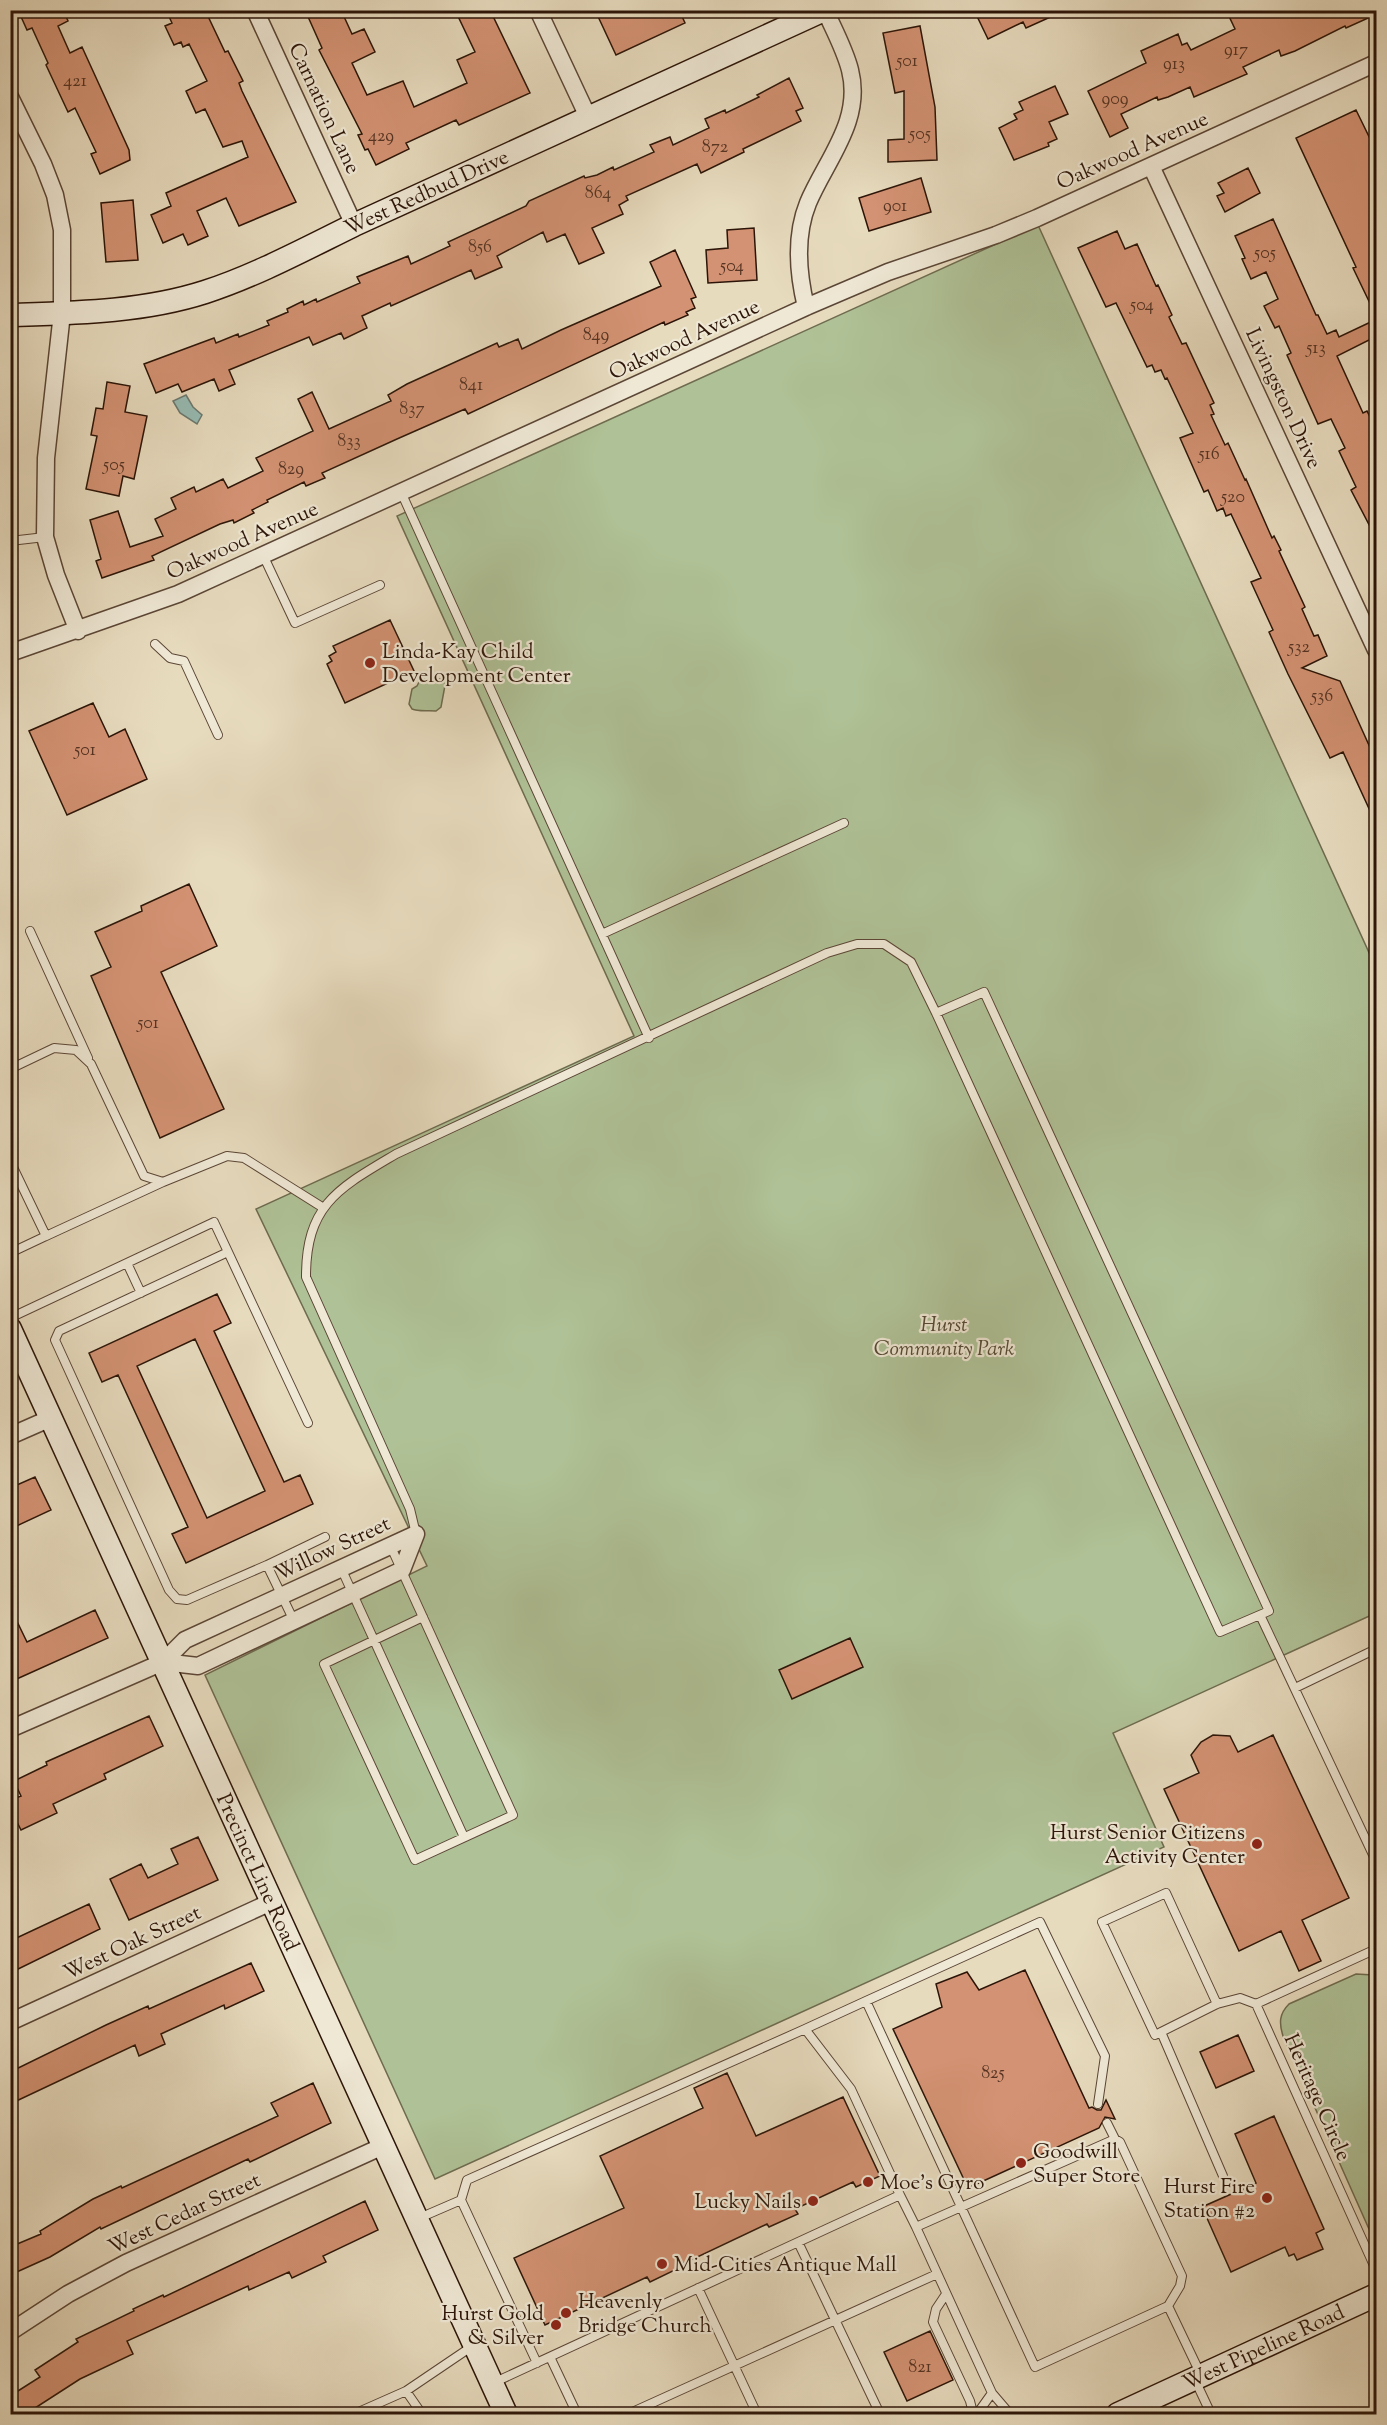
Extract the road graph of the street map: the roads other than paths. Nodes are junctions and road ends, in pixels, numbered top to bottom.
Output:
1 (255, 10) edge
2 (538, 10) edge
3 (824, 10) edge
4 (1377, 63) edge
5 (10, 97) edge
6 (590, 119) junction
7 (1151, 166) junction
8 (354, 225) junction
9 (806, 307) junction
10 (62, 313) junction
11 (10, 315) edge
12 (401, 492) junction
13 (45, 537) junction
14 (10, 541) edge
15 (263, 555) junction
16 (380, 585) dead end
17 (78, 631) junction
18 (154, 644) dead end
19 (1377, 650) edge
20 (10, 653) edge
21 (218, 735) dead end
22 (844, 823) dead end
23 (30, 931) dead end
24 (602, 934) junction
25 (936, 1014) junction
26 (649, 1038) junction
27 (91, 1064) junction
28 (10, 1069) edge
29 (10, 1161) edge
30 (163, 1182) junction
31 (322, 1207) junction
32 (46, 1236) junction
33 (228, 1252) junction
34 (10, 1253) edge
35 (127, 1263) junction
36 (141, 1293) junction
37 (10, 1318) edge
38 (10, 1329) edge
39 (51, 1418) junction
40 (308, 1424) dead end
41 (10, 1436) edge
42 (416, 1534) junction
43 (326, 1537) dead end
44 (391, 1547) junction
45 (267, 1564) junction
46 (341, 1568) junction
47 (402, 1570) junction
48 (354, 1593) junction
49 (282, 1596) junction
50 (1260, 1615) junction
51 (423, 1617) junction
52 (294, 1621) junction
53 (375, 1640) junction
54 (1377, 1649) edge
55 (163, 1662) junction
56 (1295, 1688) junction
57 (10, 1729) edge
58 (464, 1837) junction
59 (1377, 1861) edge
60 (272, 1902) junction
61 (1377, 1949) edge
62 (866, 2001) junction
63 (1217, 2004) junction
64 (1256, 2004) junction
65 (10, 2022) edge
66 (806, 2029) junction
67 (1161, 2032) junction
68 (1098, 2104) dead end
69 (1107, 2123) dead end
70 (1115, 2139) junction
71 (382, 2146) junction
72 (1223, 2175) dead end
73 (900, 2195) junction
74 (461, 2200) junction
75 (962, 2207) junction
76 (416, 2219) junction
77 (916, 2227) junction
78 (798, 2242) junction
79 (1377, 2270) edge
80 (937, 2274) junction
81 (698, 2288) junction
82 (946, 2294) junction
83 (1377, 2295) edge
84 (1168, 2306) junction
85 (835, 2320) junction
86 (10, 2332) edge
87 (474, 2345) junction
88 (550, 2357) junction
89 (537, 2363) junction
90 (734, 2366) junction
91 (1198, 2377) junction
92 (492, 2384) junction
93 (406, 2391) junction
94 (992, 2393) junction
95 (354, 2415) edge
96 (422, 2415) edge
97 (507, 2415) edge
98 (577, 2415) edge
99 (628, 2415) edge
100 (757, 2415) edge
101 (880, 2415) edge
102 (968, 2415) edge
103 (977, 2415) edge
104 (1010, 2415) edge
105 (1118, 2415) edge
106 (1211, 2415) edge

1 - 8 street, Carnation Lane
2 - 6 street
3 - 6 main road, West Redbud Drive
3 - 9 street
4 - 7 street, Oakwood Avenue
5 - 10 street
6 - 8 main road, West Redbud Drive
7 - 9 street, Oakwood Avenue
7 - 19 street, Livingston Drive
8 - 10 main road, West Redbud Drive
9 - 12 street, Oakwood Avenue
10 - 11 main road, West Redbud Drive
10 - 13 street
12 - 15 street, Oakwood Avenue
12 - 24 lane
13 - 14 lane
13 - 17 street
15 - 16 lane
15 - 17 street, Oakwood Avenue
17 - 20 street, Oakwood Avenue
18 - 21 lane
22 - 24 lane
23 - 27 lane
24 - 26 lane
25 - 26 lane
25 - 50 lane
25 - 50 lane
26 - 31 lane
27 - 28 lane
27 - 30 lane
29 - 32 lane
30 - 31 lane
30 - 32 lane
31 - 42 lane
32 - 34 lane
33 - 35 lane
33 - 36 lane
33 - 40 lane
35 - 36 lane
35 - 37 lane
36 - 45 lane
38 - 39 main road, Precinct Line Road
39 - 41 street
39 - 55 main road, Precinct Line Road
42 - 44 street, Willow Street
42 - 47 street, Willow Street
43 - 45 lane
44 - 46 street, Willow Street
44 - 47 lane
45 - 49 lane
46 - 48 lane
46 - 49 street, Willow Street
47 - 48 street
47 - 51 lane
48 - 52 street
48 - 53 lane
49 - 52 lane
49 - 55 street, Willow Street
50 - 56 lane
51 - 53 lane
51 - 58 lane
52 - 55 street
53 - 58 lane
53 - 58 lane
54 - 56 lane
55 - 57 street, Willow Street
55 - 60 main road, Precinct Line Road
56 - 59 lane
60 - 65 street, West Oak Street
60 - 71 main road, Precinct Line Road
61 - 64 lane
62 - 66 lane
62 - 68 lane
62 - 75 lane
63 - 64 lane
63 - 67 lane
63 - 67 lane
64 - 79 lane, Heritage Circle
66 - 73 lane
66 - 74 lane
67 - 72 lane
69 - 70 lane
70 - 75 lane
70 - 84 lane
71 - 76 main road, Precinct Line Road
71 - 86 street, West Cedar Street
73 - 77 lane
73 - 78 lane
74 - 76 lane
74 - 89 lane
75 - 77 lane
75 - 84 lane
76 - 87 main road, Precinct Line Road
77 - 80 lane
78 - 81 lane
78 - 85 lane
80 - 82 lane
80 - 85 lane
81 - 88 lane
81 - 90 lane
82 - 94 lane
82 - 102 lane
83 - 91 main road, West Pipeline Road
84 - 91 lane
85 - 90 lane
85 - 101 lane
87 - 92 main road, Precinct Line Road
87 - 93 lane
88 - 89 lane
88 - 98 lane
89 - 92 lane
90 - 99 lane
90 - 100 lane
91 - 105 main road, West Pipeline Road
91 - 106 lane
92 - 97 main road, Precinct Line Road
93 - 95 lane
93 - 96 lane
94 - 103 lane
94 - 104 lane

